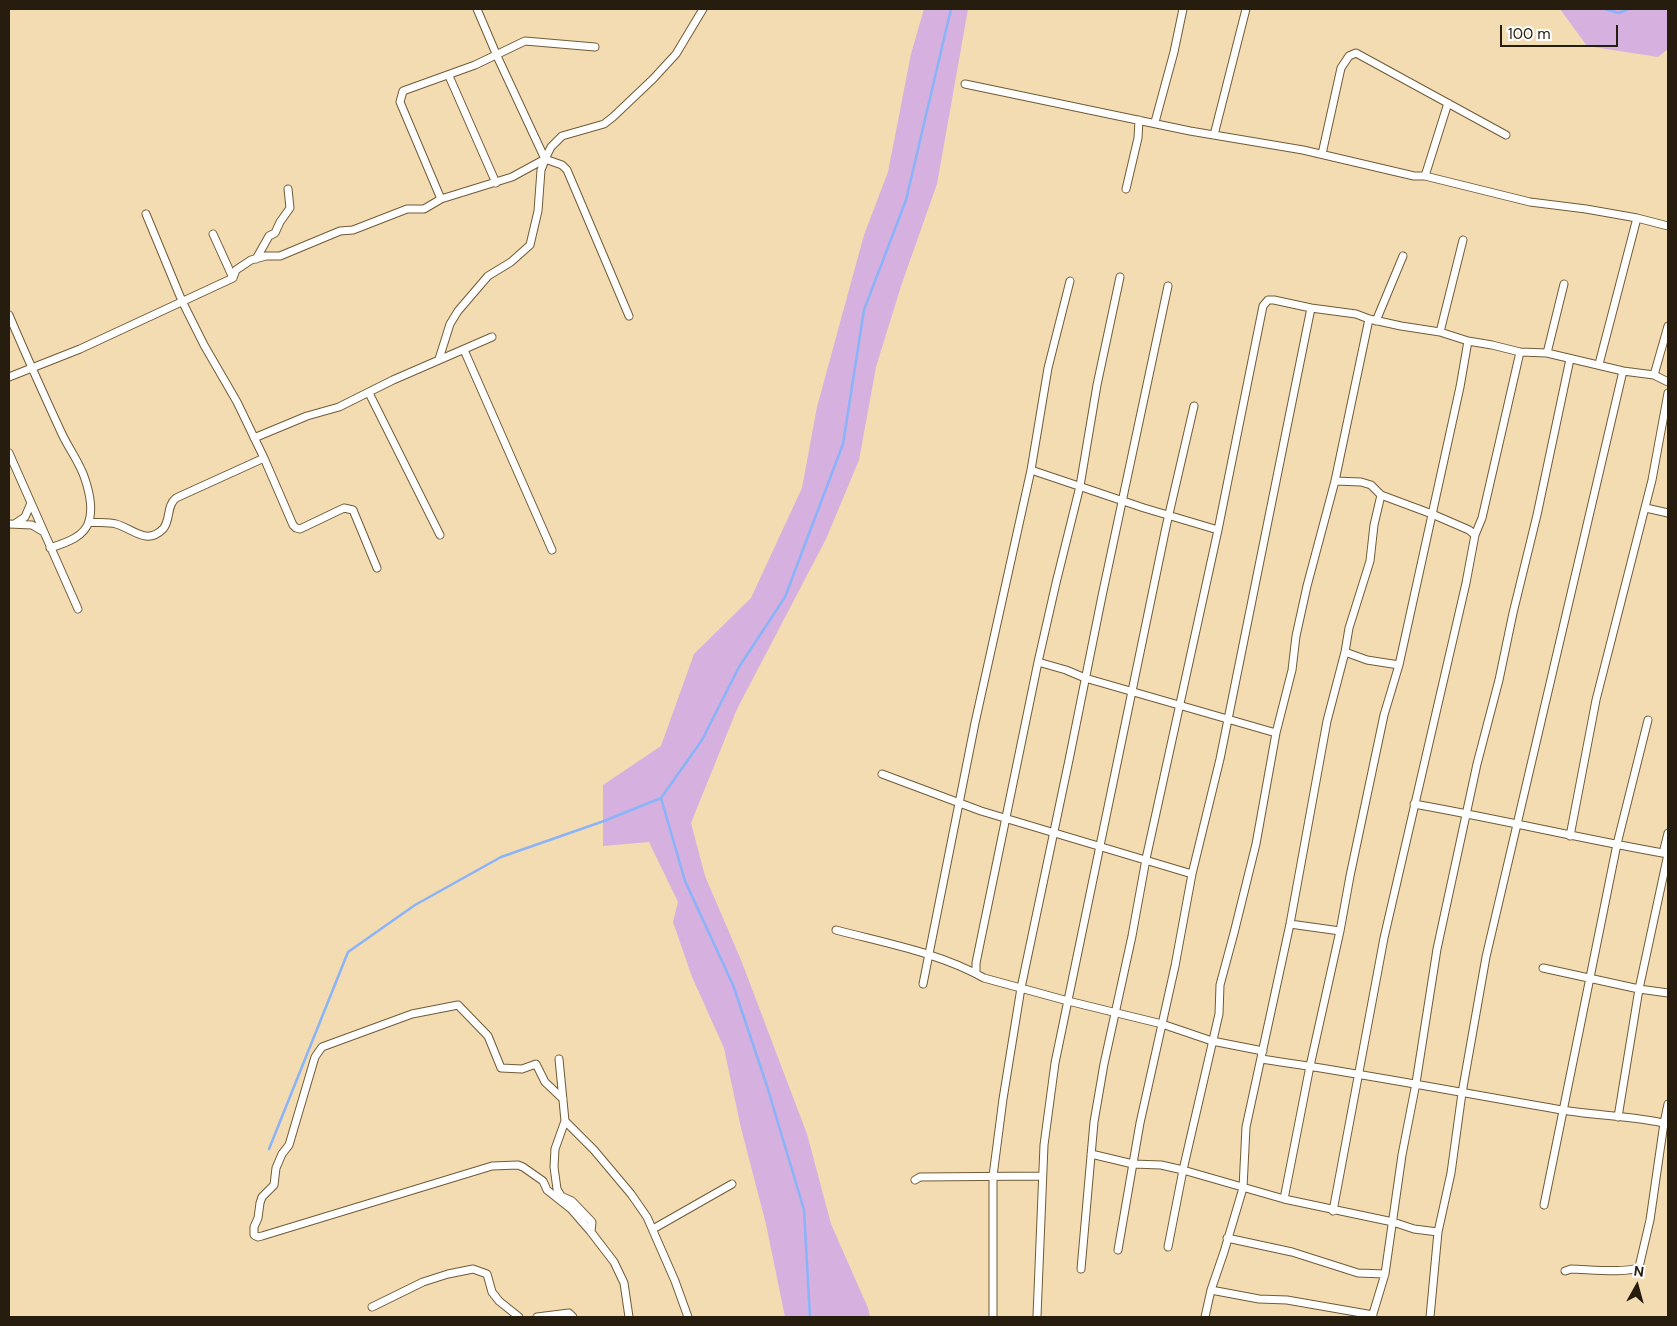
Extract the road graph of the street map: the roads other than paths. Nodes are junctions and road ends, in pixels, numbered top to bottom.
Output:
1 (477, 9) edge
2 (703, 9) edge
3 (1183, 9) edge
4 (1246, 9) edge
5 (595, 48) dead end
6 (496, 56) junction
7 (449, 76) junction
8 (965, 84) dead end
9 (1448, 103) junction
10 (1140, 120) junction
11 (1155, 122) junction
12 (1214, 135) junction
13 (1506, 135) dead end
14 (1322, 154) junction
15 (545, 159) junction
16 (1425, 176) junction
17 (496, 183) junction
18 (288, 189) dead end
19 (1126, 189) dead end
20 (441, 199) junction
21 (146, 214) dead end
22 (1637, 218) junction
23 (1668, 226) edge
24 (213, 234) dead end
25 (1462, 240) dead end
26 (1403, 256) dead end
27 (256, 259) junction
28 (1120, 277) dead end
29 (233, 278) junction
30 (1070, 281) dead end
31 (1564, 284) dead end
32 (1168, 286) dead end
33 (182, 301) junction
34 (1311, 308) junction
35 (9, 315) edge
36 (629, 316) dead end
37 (1372, 320) junction
38 (1668, 326) edge
39 (1440, 332) junction
40 (492, 337) dead end
41 (1468, 341) junction
42 (464, 350) junction
43 (1520, 352) junction
44 (1547, 353) junction
45 (439, 359) junction
46 (1570, 359) junction
47 (1599, 364) junction
48 (31, 367) junction
49 (1623, 371) junction
50 (1654, 375) junction
51 (9, 377) edge
52 (1668, 382) edge
53 (369, 393) junction
54 (1668, 393) edge
55 (1194, 406) dead end
56 (254, 438) junction
57 (9, 453) edge
58 (264, 458) junction
59 (1031, 470) junction
60 (1335, 481) junction
61 (1080, 486) junction
62 (1381, 495) junction
63 (1123, 501) junction
64 (31, 503) junction
65 (1646, 508) junction
66 (1668, 513) edge
67 (1432, 514) junction
68 (1170, 516) junction
69 (89, 522) junction
70 (13, 524) edge
71 (1218, 530) junction
72 (42, 531) junction
73 (1475, 534) junction
74 (440, 535) dead end
75 (50, 548) junction
76 (552, 550) dead end
77 (377, 568) dead end
78 (78, 609) dead end
79 (1345, 652) junction
80 (1038, 662) junction
81 (1399, 665) junction
82 (1085, 678) junction
83 (1133, 690) junction
84 (1181, 705) junction
85 (1227, 720) junction
86 (1648, 720) dead end
87 (1276, 733) junction
88 (882, 774) dead end
89 (959, 804) junction
90 (1414, 804) junction
91 (1467, 813) junction
92 (1006, 818) junction
93 (1516, 825) junction
94 (1054, 833) junction
95 (1668, 833) edge
96 (1570, 836) junction
97 (1617, 844) junction
98 (1100, 846) junction
99 (1666, 854) edge
100 (1146, 859) junction
101 (1192, 874) junction
102 (1290, 924) junction
103 (836, 930) dead end
104 (1340, 931) junction
105 (929, 955) junction
106 (1543, 968) dead end
107 (976, 972) junction
108 (1591, 979) junction
109 (923, 984) dead end
110 (1021, 988) junction
111 (1639, 989) junction
112 (1668, 993) edge
113 (1068, 1002) junction
114 (1115, 1013) junction
115 (1162, 1024) junction
116 (1212, 1042) junction
117 (1263, 1051) junction
118 (559, 1059) dead end
119 (1261, 1059) junction
120 (1310, 1066) junction
121 (1359, 1075) junction
122 (1416, 1084) junction
123 (1462, 1093) junction
124 (563, 1098) junction
125 (1668, 1104) edge
126 (1564, 1110) junction
127 (1618, 1117) junction
128 (565, 1121) junction
129 (1666, 1123) edge
130 (1091, 1154) junction
131 (1133, 1164) junction
132 (1183, 1170) junction
133 (993, 1176) junction
134 (1042, 1176) junction
135 (914, 1180) dead end
136 (732, 1184) dead end
137 (1243, 1188) junction
138 (1284, 1199) junction
139 (1544, 1205) dead end
140 (1333, 1211) junction
141 (1393, 1222) junction
142 (653, 1229) junction
143 (591, 1232) junction
144 (1438, 1232) junction
145 (1228, 1238) junction
146 (1168, 1247) dead end
147 (1118, 1250) dead end
148 (1081, 1270) dead end
149 (1565, 1271) dead end
150 (1384, 1274) junction
151 (1211, 1290) junction
152 (372, 1307) dead end
153 (993, 1315) dead end
154 (1038, 1316) edge
155 (1372, 1316) edge
156 (519, 1317) edge
157 (537, 1317) edge
158 (573, 1317) edge
159 (629, 1317) edge
160 (688, 1317) edge
161 (1205, 1317) edge
162 (1430, 1317) edge

1 - 6 street
2 - 15 street
3 - 11 street
4 - 12 street
5 - 6 street
6 - 7 street
6 - 15 street
7 - 17 street
7 - 20 street
8 - 10 street
9 - 13 street
9 - 14 street
9 - 16 street
10 - 11 street
10 - 19 street
11 - 12 street
12 - 14 street
14 - 16 street
15 - 17 street
15 - 36 street
15 - 45 street
16 - 22 street
17 - 20 street
18 - 27 street
20 - 27 street
21 - 33 street
22 - 23 street
22 - 47 street
24 - 29 street
25 - 39 street
26 - 37 street
27 - 29 street
28 - 61 street
29 - 33 street
30 - 59 street
31 - 44 street
32 - 63 street
33 - 48 street
33 - 56 street
34 - 37 street
34 - 71 street
34 - 85 street
35 - 48 street
37 - 39 street
37 - 60 street
38 - 50 street
39 - 41 street
40 - 42 street
41 - 43 street
41 - 67 street
42 - 45 street
42 - 76 street
43 - 44 street
43 - 73 street
44 - 46 street
45 - 53 street
46 - 47 street
46 - 91 street
47 - 49 street
48 - 51 street
48 - 69 street
49 - 50 street
49 - 93 street
50 - 52 street
53 - 56 street
53 - 74 street
54 - 65 street
55 - 68 street
56 - 58 street
57 - 64 street
58 - 69 street
58 - 77 street
59 - 61 street
59 - 89 street
60 - 62 street
60 - 87 street
61 - 63 street
61 - 80 street
62 - 67 street
62 - 79 street
63 - 68 street
63 - 82 street
64 - 70 street
64 - 72 street
65 - 66 street
65 - 96 street
67 - 73 street
67 - 81 street
68 - 71 street
68 - 83 street
69 - 75 street
70 - 72 street
71 - 84 street
72 - 75 street
73 - 90 street
75 - 78 street
79 - 81 street
79 - 102 street
80 - 82 street
80 - 92 street
81 - 104 street
82 - 83 street
82 - 94 street
83 - 84 street
83 - 98 street
84 - 85 street
84 - 100 street
85 - 87 street
85 - 101 street
86 - 97 street
87 - 116 street
88 - 89 street
89 - 92 street
89 - 105 street
90 - 91 street
90 - 121 street
91 - 93 street
91 - 122 street
92 - 94 street
92 - 107 street
93 - 96 street
93 - 123 street
94 - 98 street
94 - 110 street
95 - 99 street
96 - 97 street
97 - 99 street
97 - 108 street
98 - 100 street
98 - 113 street
99 - 111 street
100 - 101 street
100 - 114 street
101 - 115 street
102 - 104 street
102 - 117 street
103 - 105 street
104 - 120 street
105 - 107 street
105 - 109 street
106 - 108 street
107 - 110 street
108 - 111 street
108 - 126 street
110 - 113 street
110 - 133 street
111 - 112 street
111 - 127 street
113 - 114 street
113 - 134 street
114 - 115 street
114 - 130 street
115 - 116 street
115 - 131 street
116 - 117 street
116 - 132 street
117 - 119 street
118 - 124 street
119 - 120 street
119 - 137 street
120 - 121 street
120 - 138 street
121 - 122 street
121 - 140 street
122 - 123 street
122 - 141 street
123 - 126 street
123 - 144 street
124 - 128 street
124 - 143 street
125 - 129 street
126 - 127 street
126 - 139 street
127 - 129 street
128 - 142 street
128 - 143 street
129 - 149 street
130 - 131 street
130 - 148 street
131 - 132 street
131 - 147 street
132 - 137 street
132 - 146 street
133 - 134 street
133 - 135 street
133 - 153 street
134 - 154 street
136 - 142 street
137 - 138 street
137 - 145 street
138 - 140 street
140 - 141 street
141 - 144 street
141 - 150 street
142 - 160 street
143 - 159 street
144 - 162 street
145 - 150 street
145 - 151 street
150 - 155 street
151 - 155 street
151 - 161 street
152 - 156 street
157 - 158 street

